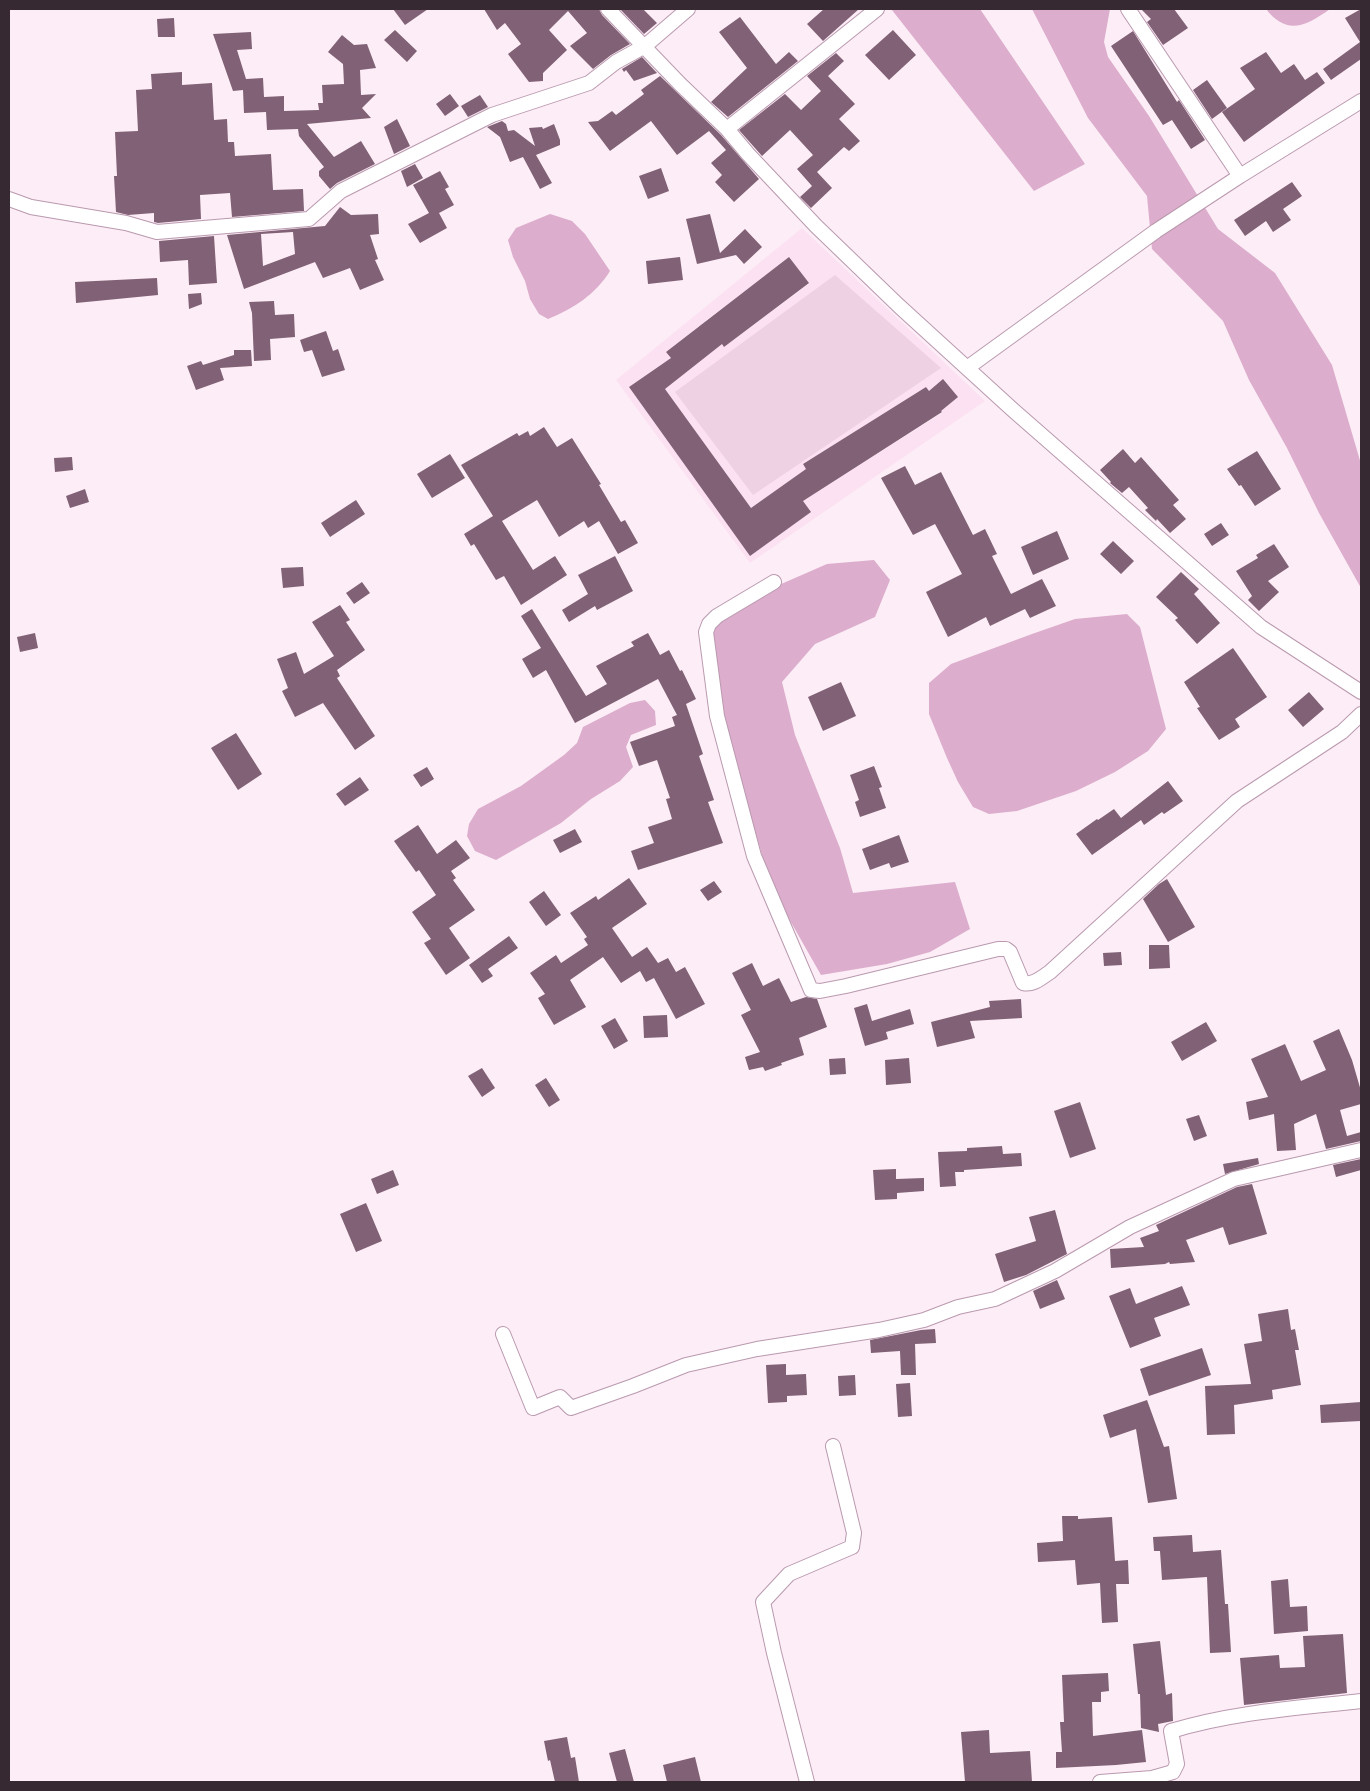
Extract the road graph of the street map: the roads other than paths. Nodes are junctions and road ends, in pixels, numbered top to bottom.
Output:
1 (608, 9) edge
2 (688, 9) edge
3 (877, 9) edge
4 (1128, 9) edge
5 (645, 46) junction
6 (1361, 101) edge
7 (727, 129) junction
8 (1240, 176) junction
9 (9, 199) edge
10 (967, 368) junction
11 (774, 582) dead end
12 (1361, 692) edge
13 (1361, 714) edge
14 (1361, 1150) edge
15 (503, 1334) dead end
16 (833, 1446) dead end
17 (1361, 1701) edge
18 (807, 1782) edge
19 (1100, 1782) edge

1 - 5 street
2 - 5 street
3 - 7 street
4 - 8 street
5 - 7 street
5 - 9 street
6 - 8 street
7 - 10 street
8 - 10 street
10 - 12 street
11 - 13 street
14 - 15 street
16 - 18 street
17 - 19 street

